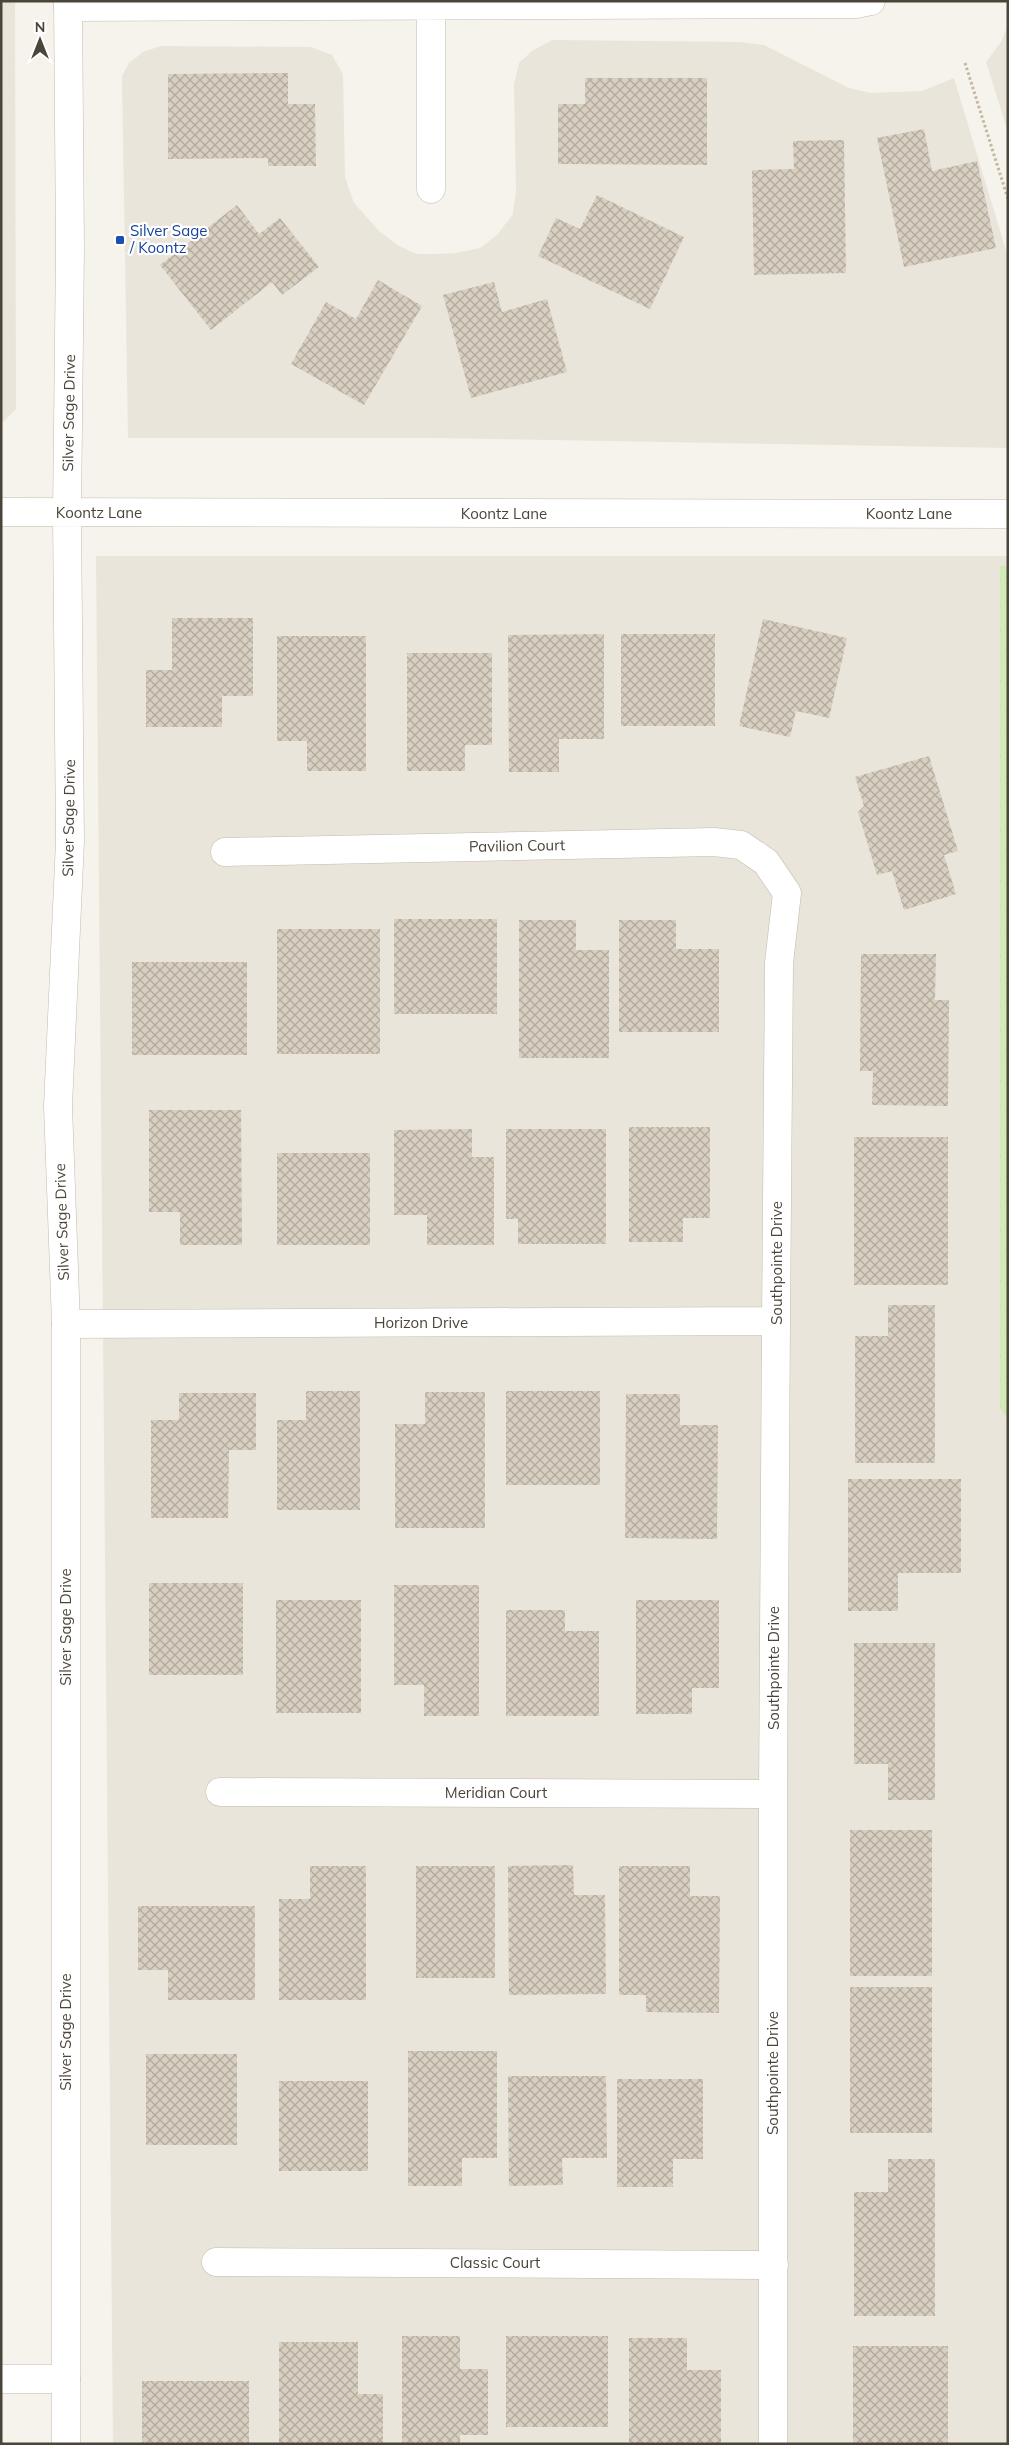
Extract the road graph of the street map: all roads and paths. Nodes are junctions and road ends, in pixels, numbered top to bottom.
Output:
1 (871, 1) edge
2 (68, 4) edge
3 (432, 6) junction
4 (965, 63) dead end
5 (432, 189) dead end
6 (1008, 199) edge
7 (1, 512) edge
8 (67, 514) junction
9 (1008, 514) edge
10 (225, 852) dead end
11 (787, 893) joint
12 (776, 1321) junction
13 (66, 1324) junction
14 (220, 1792) dead end
15 (773, 1794) junction
16 (216, 2262) dead end
17 (774, 2265) junction
18 (1, 2378) edge
19 (66, 2378) junction
20 (66, 2444) edge
21 (773, 2444) edge

1 - 3 street
2 - 3 street
2 - 8 street, Silver Sage Drive
3 - 5 street
4 - 6 path
7 - 8 street, Koontz Lane
8 - 9 street, Koontz Lane
8 - 13 street, Silver Sage Drive
10 - 11 street, Pavilion Court
11 - 12 street, Southpointe Drive
12 - 13 street, Horizon Drive
12 - 15 street, Southpointe Drive
13 - 19 street, Silver Sage Drive
14 - 15 street, Meridian Court
15 - 17 street, Southpointe Drive
16 - 17 street, Classic Court
17 - 21 street, Southpointe Drive
18 - 19 street
19 - 20 street, Silver Sage Drive

